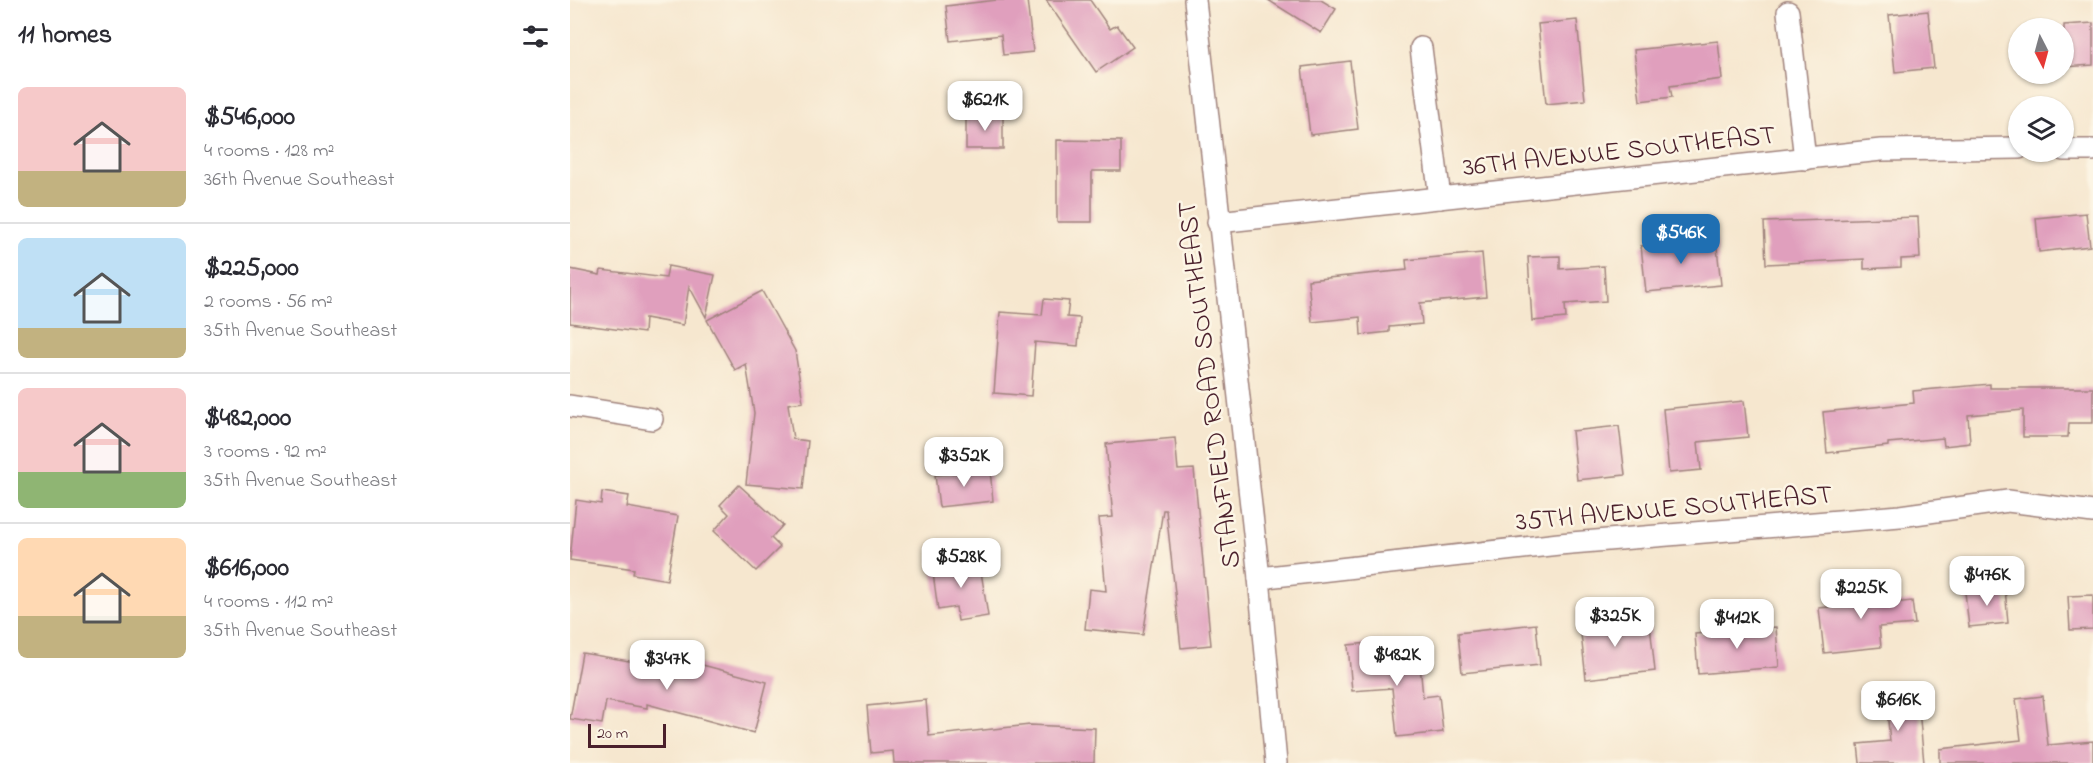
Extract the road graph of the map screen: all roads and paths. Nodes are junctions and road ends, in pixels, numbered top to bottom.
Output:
1 (1195, 0) edge
2 (1788, 12) dead end
3 (1421, 48) dead end
4 (2008, 148) edge
5 (2074, 150) edge
6 (2093, 150) edge
7 (1805, 159) junction
8 (1440, 198) junction
9 (1218, 222) junction
10 (570, 406) edge
11 (652, 419) dead end
12 (2093, 512) edge
13 (1259, 578) junction
14 (1276, 763) edge

1 - 9 street, STANFIELD ROAD SOUTHEAST
2 - 7 street, 36TH AVENUE SOUTHEAST
3 - 8 street, 36TH AVENUE SOUTHEAST
4 - 7 street, 36TH AVENUE SOUTHEAST
5 - 6 street
7 - 8 street, 36TH AVENUE SOUTHEAST
8 - 9 street, 36TH AVENUE SOUTHEAST
9 - 13 street, STANFIELD ROAD SOUTHEAST
10 - 11 street
12 - 13 street, 35TH AVENUE SOUTHEAST
13 - 14 street, STANFIELD ROAD SOUTHEAST

